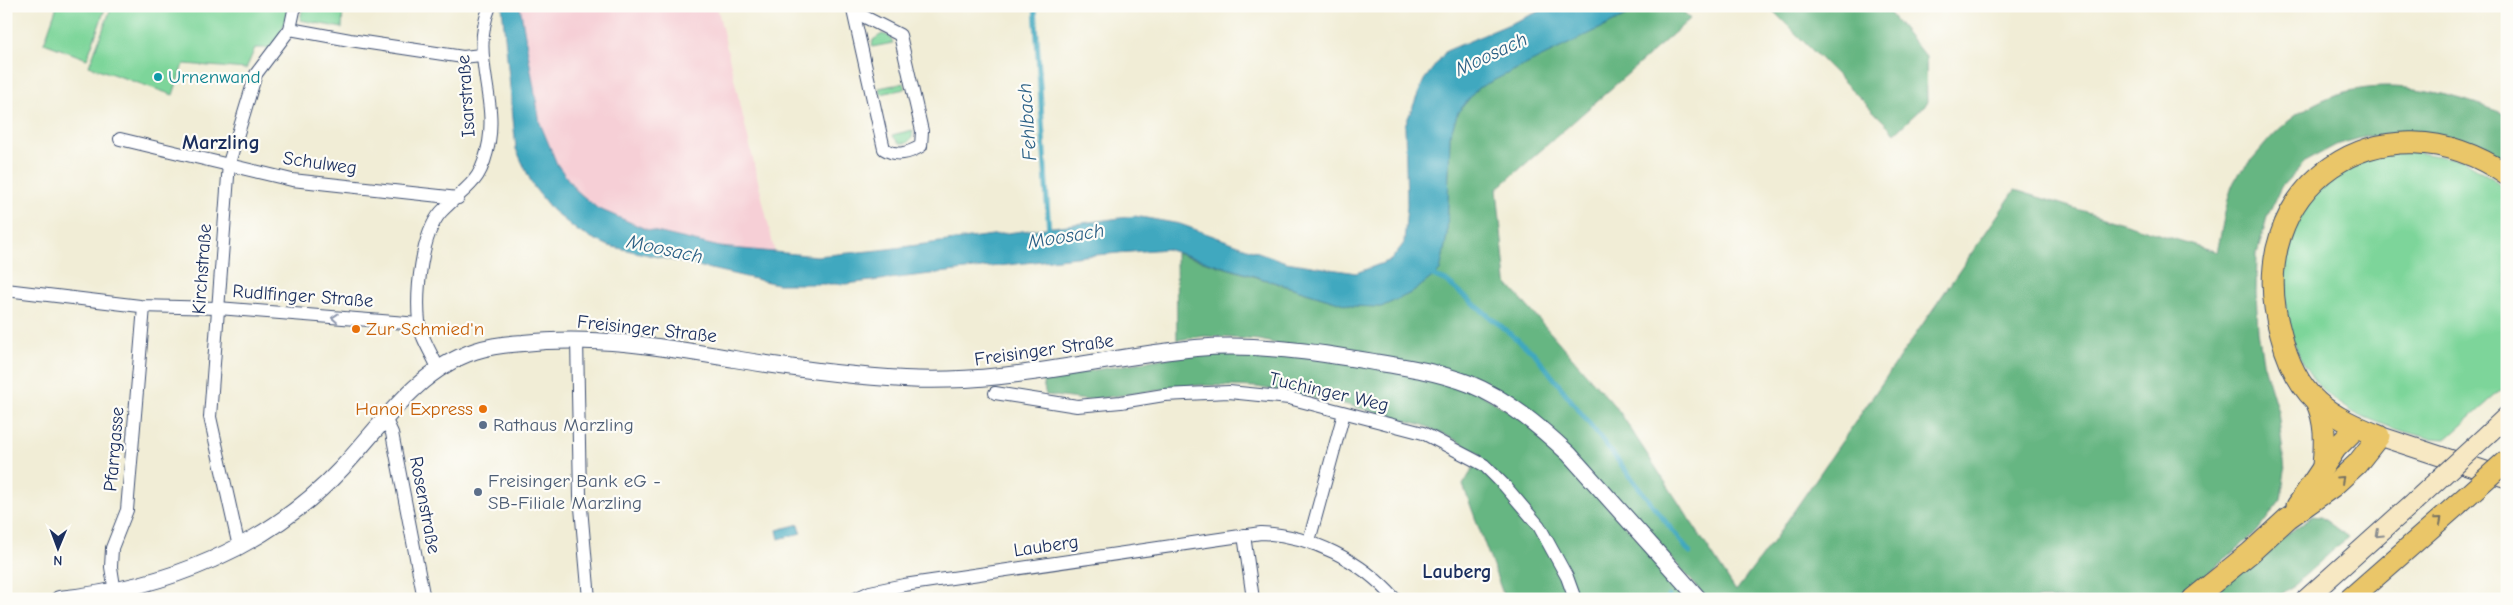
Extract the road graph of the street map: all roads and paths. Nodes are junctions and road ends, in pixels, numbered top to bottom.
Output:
1 (295, 6) edge
2 (490, 6) edge
3 (852, 8) edge
4 (290, 29) junction
5 (481, 55) junction
6 (120, 139) dead end
7 (229, 163) junction
8 (2507, 175) edge
9 (458, 198) junction
10 (6, 290) edge
11 (144, 307) junction
12 (218, 308) junction
13 (419, 324) junction
14 (577, 340) junction
15 (438, 368) junction
16 (995, 393) dead end
17 (2316, 401) junction
18 (1344, 413) junction
19 (2507, 416) edge
20 (386, 420) junction
21 (2358, 427) junction
22 (2379, 436) junction
23 (2507, 460) edge
24 (2322, 467) junction
25 (2507, 478) edge
26 (2288, 518) junction
27 (1244, 535) junction
28 (1309, 541) junction
29 (239, 547) junction
30 (115, 595) edge
31 (59, 599) edge
32 (424, 599) edge
33 (589, 599) edge
34 (855, 599) edge
35 (1253, 599) edge
36 (1395, 599) edge
37 (1575, 599) edge
38 (1699, 599) edge
39 (2193, 599) edge
40 (2306, 599) edge
41 (2350, 599) edge

1 - 4 street, Kirchstraße
2 - 5 street, Isarstraße
3 - 3 street
4 - 5 street
4 - 7 street, Kirchstraße
5 - 9 street, Isarstraße
6 - 7 street, Schulweg
7 - 9 street, Schulweg
7 - 12 street, Kirchstraße
8 - 17 main road
9 - 13 street, Isarstraße
10 - 11 street, Rudlfinger Straße
11 - 12 street, Rudlfinger Straße
11 - 30 street, Pfarrgasse
13 -> 12 street, Rudlfinger Straße
12 - 29 street, Kirchstraße
13 - 15 street, Isarstraße
14 - 15 street, Freisinger Straße
14 - 33 street
14 - 38 street, Freisinger Straße
15 - 20 street, Freisinger Straße
16 - 18 street, Tuchinger Weg
17 - 21 main road
17 - 24 main road
18 - 28 street
18 - 37 street, Tuchinger Weg
19 -> 40 main road, bridge
20 - 29 street, Freisinger Straße
20 - 32 street, Rosenstraße
21 - 22 main road
21 - 24 main road
22 - 25 main road
26 -> 22 main road
41 -> 23 main road, bridge
24 - 26 main road
26 - 39 main road
27 - 28 street, Lauberg
27 - 34 street, Lauberg
27 - 35 street
28 - 36 street, Lauberg
29 - 30 street, Freisinger Straße
30 - 31 street, Freisinger Straße

